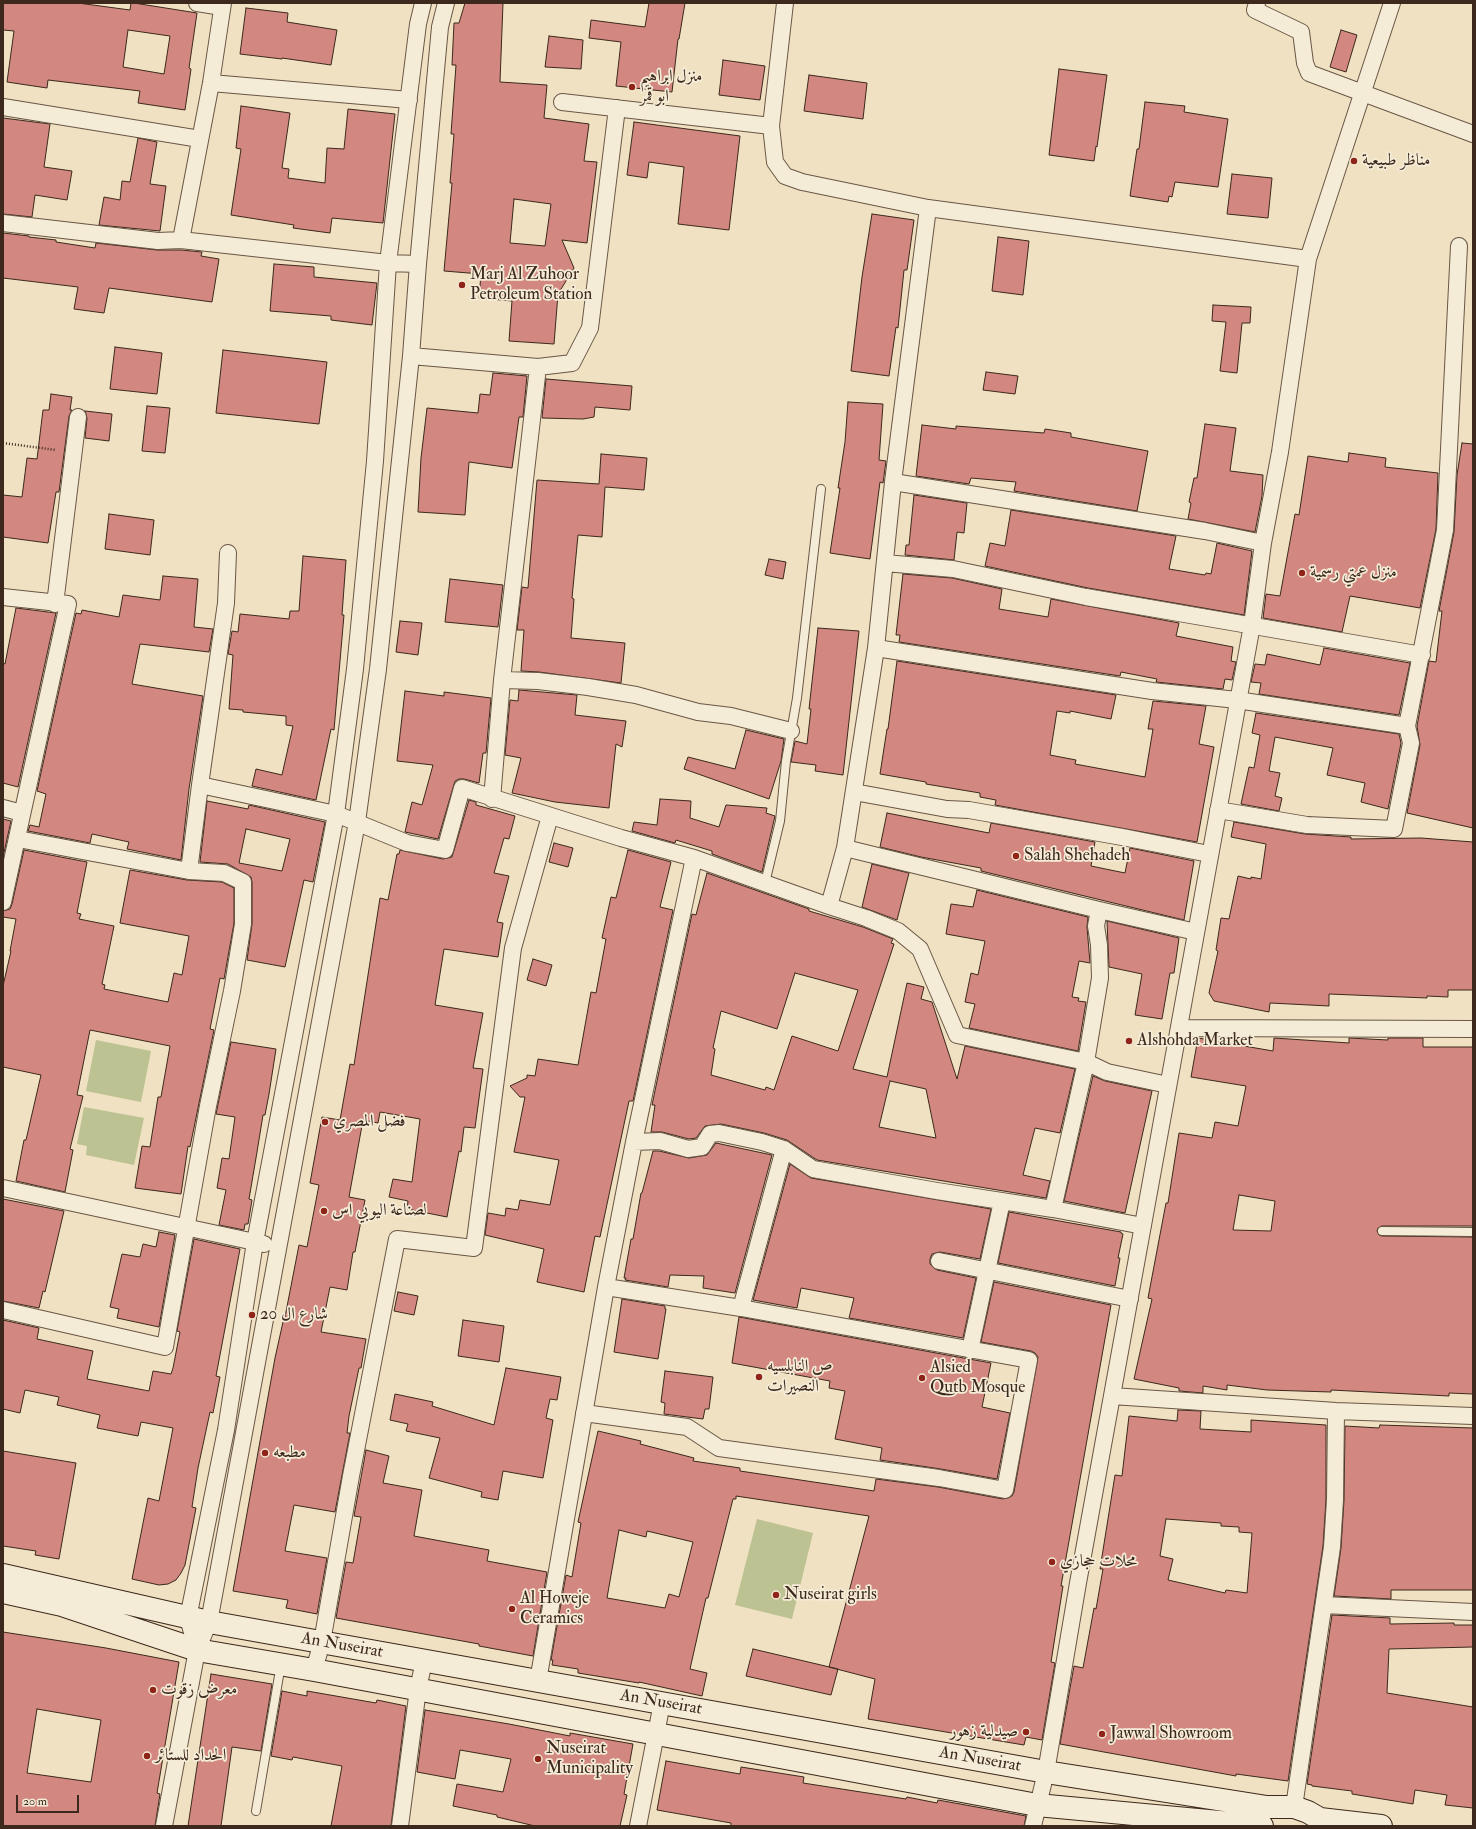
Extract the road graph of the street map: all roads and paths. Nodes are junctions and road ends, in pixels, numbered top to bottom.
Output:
1 (197, 3) edge
2 (423, 3) edge
3 (446, 3) edge
4 (785, 3) edge
5 (1257, 3) edge
6 (1392, 3) edge
7 (223, 5) edge
8 (211, 83) junction
9 (1363, 93) junction
10 (409, 100) junction
11 (562, 102) dead end
12 (3, 107) edge
13 (617, 108) junction
14 (771, 126) junction
15 (1473, 134) edge
16 (200, 139) junction
17 (928, 208) junction
18 (3, 223) edge
19 (181, 240) junction
20 (1459, 246) dead end
21 (1308, 259) junction
22 (388, 263) junction
23 (418, 264) junction
24 (412, 356) junction
25 (538, 367) junction
26 (78, 417) dead end
27 (3, 443) edge
28 (74, 452) junction
29 (893, 482) junction
30 (821, 489) dead end
31 (1263, 543) junction
32 (228, 553) dead end
33 (885, 563) junction
34 (3, 597) edge
35 (55, 604) junction
36 (1252, 625) junction
37 (876, 648) junction
38 (1422, 655) junction
39 (502, 680) junction
40 (1237, 700) junction
41 (1407, 726) junction
42 (791, 731) junction
43 (200, 784) junction
44 (854, 792) junction
45 (492, 799) junction
46 (3, 808) edge
47 (1218, 810) junction
48 (22, 812) junction
49 (336, 814) junction
50 (550, 816) junction
51 (358, 822) junction
52 (18, 839) junction
53 (845, 848) junction
54 (1209, 854) junction
55 (694, 858) junction
56 (189, 871) junction
57 (765, 884) junction
58 (3, 902) edge
59 (829, 906) junction
60 (1099, 910) junction
61 (1196, 932) junction
62 (1179, 1028) junction
63 (1473, 1029) edge
64 (1086, 1062) junction
65 (1168, 1085) junction
66 (634, 1142) junction
67 (784, 1148) junction
68 (3, 1188) edge
69 (1002, 1201) junction
70 (1053, 1209) junction
71 (1142, 1226) junction
72 (186, 1227) junction
73 (1382, 1231) dead end
74 (1473, 1232) edge
75 (255, 1242) junction
76 (278, 1246) junction
77 (939, 1261) dead end
78 (986, 1271) junction
79 (606, 1286) junction
80 (1130, 1299) junction
81 (741, 1308) junction
82 (3, 1310) edge
83 (970, 1350) junction
84 (1112, 1396) junction
85 (1336, 1411) junction
86 (584, 1413) junction
87 (1473, 1416) edge
88 (3, 1575) edge
89 (3, 1592) edge
90 (1324, 1605) junction
91 (1473, 1612) edge
92 (199, 1620) junction
93 (322, 1642) junction
94 (197, 1650) junction
95 (424, 1661) junction
96 (281, 1664) junction
97 (314, 1670) junction
98 (538, 1681) junction
99 (418, 1689) junction
100 (662, 1703) junction
101 (655, 1734) junction
102 (1046, 1772) junction
103 (1037, 1805) junction
104 (1294, 1808) junction
105 (256, 1811) dead end
106 (1264, 1820) edge
107 (1313, 1823) edge
108 (164, 1826) edge
109 (400, 1826) edge
110 (638, 1826) edge
111 (1032, 1826) edge
112 (1373, 1826) edge

1 - 7 street
2 - 10 street
3 - 23 street
4 - 14 street
5 - 9 street
6 - 9 street
7 - 8 street
8 - 10 street
8 - 16 street
9 - 15 street
9 - 21 street
10 - 22 street
11 - 13 street
12 - 16 street
13 - 14 street
13 - 25 street
14 - 17 street
16 - 19 street
17 - 21 street
17 - 29 street
18 - 19 street
19 - 22 street
20 - 38 street
21 - 31 street
22 - 23 street
22 - 49 street
23 - 24 street
24 - 25 street
24 - 51 street
25 - 39 street
26 - 28 street
27 - 28 path
28 - 35 street
29 - 31 street
29 - 33 street
30 - 42 lane
31 - 36 street
32 - 43 street
33 - 36 street
33 - 37 street
34 - 35 street
35 - 48 street
36 - 38 street
36 - 40 street
37 - 40 street
37 - 44 street
38 - 41 street
39 - 42 street
39 - 45 street
40 - 41 street
40 - 47 street
41 - 47 street
42 - 57 lane
43 - 49 street
43 - 56 street
44 - 53 street
44 - 54 street
45 - 50 street
45 - 51 street
46 - 48 street
47 - 54 street
48 - 52 street
49 - 51 street
49 - 75 street
50 - 55 street
50 - 93 street
51 - 76 street
52 - 56 street
52 - 58 street
53 - 59 street
53 - 60 street
54 - 61 street
55 - 57 street
55 - 66 street
56 - 72 street
57 - 59 street
59 - 64 street
60 - 61 street
60 - 64 street
61 - 62 street
62 - 63 street
62 - 65 street
64 - 65 street
64 - 70 street
65 - 71 street
66 - 67 street
66 - 79 street
67 - 69 street
67 - 81 street
68 - 72 street
69 - 70 street
69 - 78 street
70 - 71 street
71 - 80 street
72 - 75 street
72 - 82 street
73 - 74 lane
75 - 76 street
75 - 92 street
76 - 92 street
77 - 78 street
78 - 80 street
78 - 83 street
79 - 81 street
79 - 86 street
80 - 84 street
81 - 83 street
83 - 86 street
84 - 85 street
84 - 102 street
85 - 87 street
85 - 90 street
86 - 98 street
88 - 92 main road, An Nuseirat
89 - 94 main road, An Nuseirat
90 - 91 street
90 - 104 street
92 - 93 main road, An Nuseirat
92 - 94 street
93 - 95 main road, An Nuseirat
93 - 97 street
94 - 96 main road, An Nuseirat
94 - 108 street
95 - 98 main road, An Nuseirat
95 - 99 street
96 - 97 main road, An Nuseirat
96 - 105 lane
97 - 99 main road, An Nuseirat
98 - 100 main road, An Nuseirat
99 - 101 main road, An Nuseirat
99 - 109 street
100 - 101 street
100 - 102 main road, An Nuseirat
101 - 103 main road, An Nuseirat
101 - 110 street
102 - 103 street
102 - 106 main road, An Nuseirat
103 - 106 main road, An Nuseirat
103 - 111 street
104 - 106 main road, An Nuseirat
104 - 107 main road, An Nuseirat
107 - 112 main road, An Nuseirat

